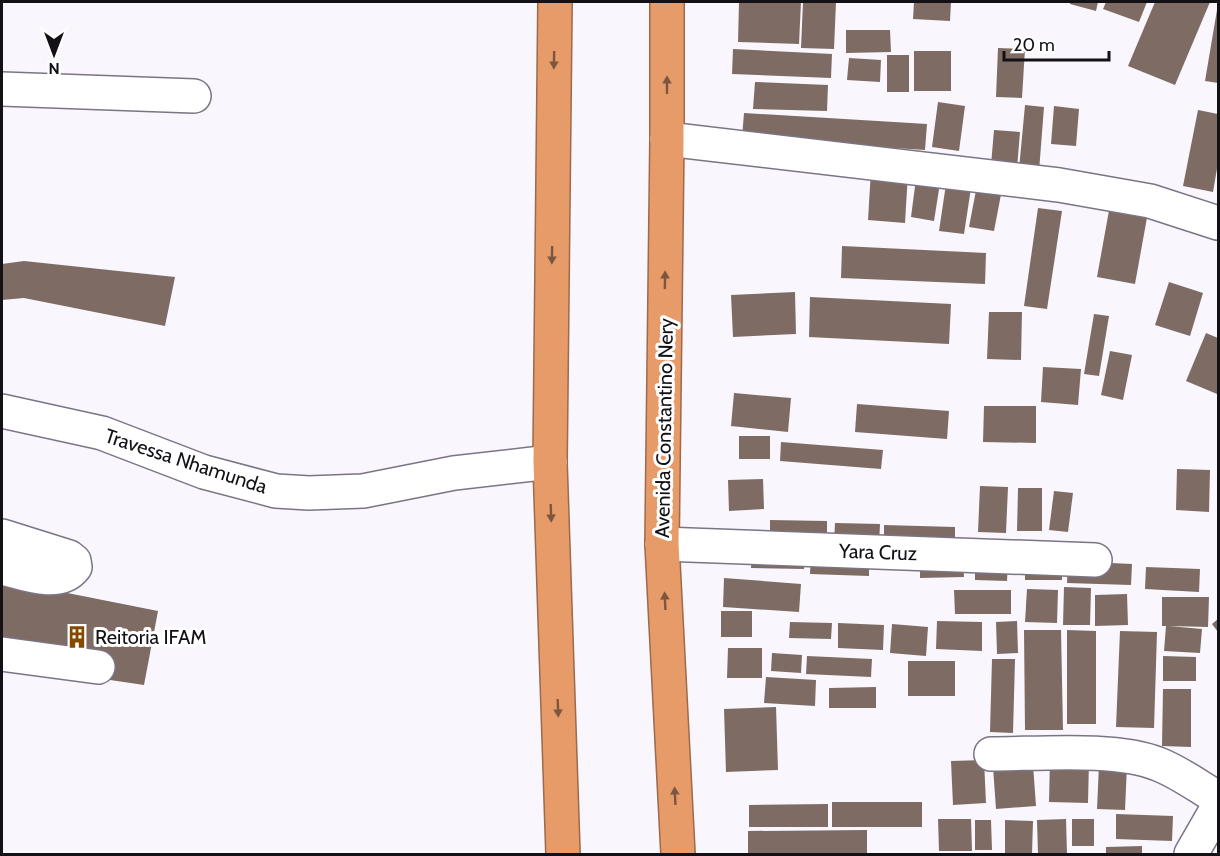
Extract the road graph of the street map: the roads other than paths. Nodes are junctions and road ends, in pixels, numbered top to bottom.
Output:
1 (555, 2) edge
2 (667, 2) edge
3 (2, 88) edge
4 (194, 96) dead end
5 (667, 139) junction
6 (1218, 223) edge
7 (2, 411) edge
8 (550, 462) junction
9 (2, 536) edge
10 (662, 544) junction
11 (1095, 560) dead end
12 (2, 568) edge
13 (2, 654) edge
14 (99, 667) dead end
15 (991, 754) dead end
16 (1218, 798) edge
17 (1218, 807) edge
18 (562, 855) edge
19 (678, 855) edge
20 (1191, 855) edge

1 -> 8 highway
5 -> 2 highway, Avenida Constantino Nery
3 - 4 street
5 - 6 street
10 -> 5 highway, Avenida Constantino Nery
7 - 8 street, Travessa Nhamunda
8 -> 18 highway
9 - 12 street
10 - 11 street, Yara Cruz
19 -> 10 highway, Avenida Constantino Nery
13 - 14 street
15 - 16 street
17 - 20 street

